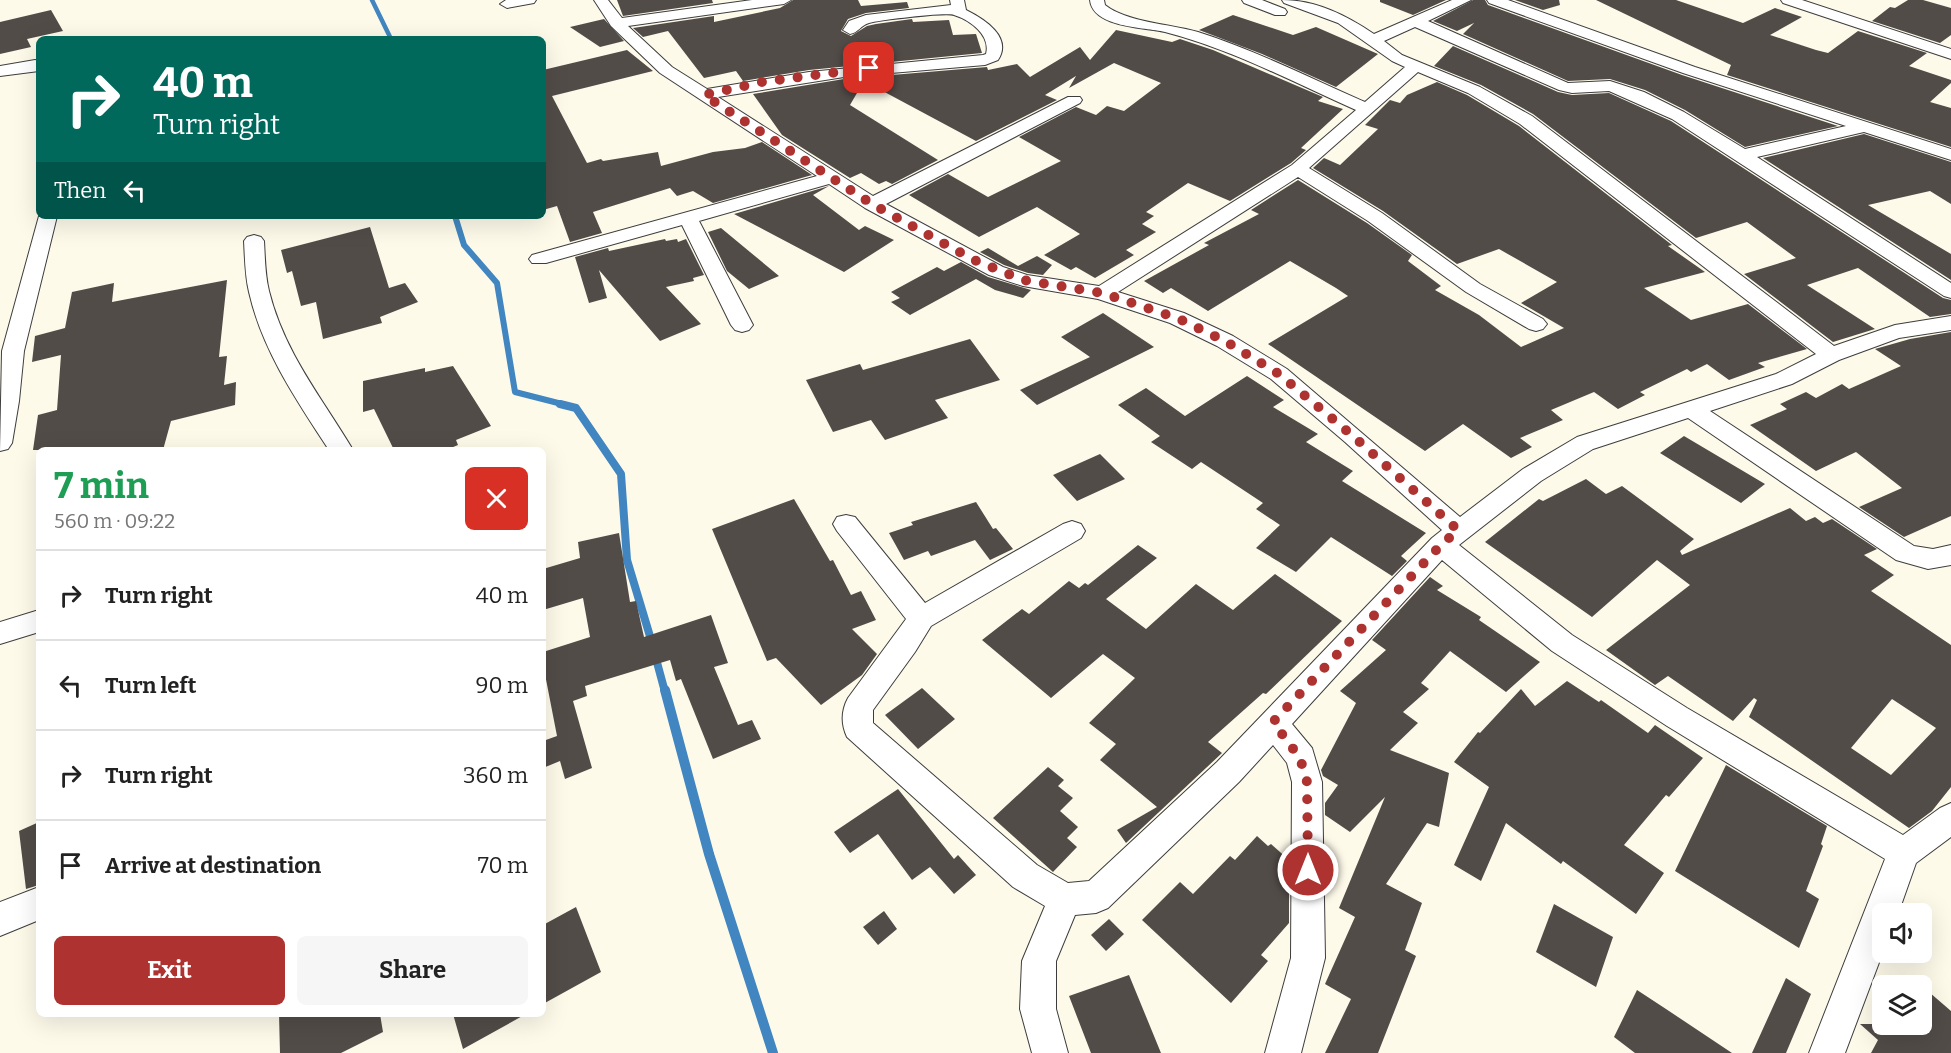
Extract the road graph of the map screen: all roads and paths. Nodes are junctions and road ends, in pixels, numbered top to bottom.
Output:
1 (529, 0) edge
2 (601, 0) edge
3 (784, 0) edge
4 (1097, 0) edge
5 (1249, 0) edge
6 (1289, 0) edge
7 (1464, 0) edge
8 (1494, 0) edge
9 (1788, 0) edge
10 (507, 4) dead end
11 (958, 5) edge
12 (1280, 12) dead end
13 (1417, 22) junction
14 (616, 23) junction
15 (849, 30) dead end
16 (1373, 40) junction
17 (1951, 54) edge
18 (36, 65) edge
19 (1416, 66) junction
20 (0, 71) edge
21 (704, 95) junction
22 (1074, 100) dead end
23 (1366, 109) junction
24 (1862, 128) junction
25 (1743, 155) junction
26 (1951, 155) edge
27 (1298, 169) junction
28 (831, 178) junction
29 (872, 204) junction
30 (688, 218) junction
31 (47, 219) edge
32 (254, 241) dead end
33 (539, 259) dead end
34 (1951, 292) edge
35 (1102, 293) junction
36 (1951, 323) edge
37 (1536, 324) dead end
38 (742, 325) dead end
39 (1831, 355) junction
40 (1693, 410) junction
41 (0, 443) edge
42 (339, 447) edge
43 (846, 524) dead end
44 (1072, 531) dead end
45 (1450, 538) junction
46 (1951, 555) edge
47 (921, 618) junction
48 (36, 622) edge
49 (0, 633) edge
50 (1273, 722) junction
51 (1951, 818) edge
52 (1904, 852) junction
53 (1065, 899) junction
54 (36, 904) edge
55 (0, 919) edge
56 (1050, 1053) edge
57 (1282, 1053) edge
58 (1827, 1053) edge

1 - 10 street
2 - 14 street
3 - 14 street
4 - 23 street
5 - 12 street
6 - 16 street
7 - 13 street
8 - 24 street
9 - 17 street
11 - 15 street
11 - 21 street
13 - 16 street
13 - 25 street
14 - 21 street
16 - 19 street
18 - 20 street
19 - 23 street
19 - 39 street
21 - 28 street
22 - 29 street
23 - 27 street
24 - 25 street
24 - 26 street
25 - 34 street
27 - 35 street
27 - 37 street
28 - 29 street
28 - 30 street
29 - 35 street
30 - 33 street
30 - 38 street
31 - 41 street
32 - 42 street
35 - 45 street
36 - 39 street
39 - 40 street
40 - 45 street
40 - 46 street
43 - 47 street
44 - 47 street
45 - 50 street
45 - 52 street
47 - 53 street
48 - 49 street
50 - 53 street
50 - 57 street
51 - 52 street
52 - 58 street
53 - 56 street
54 - 55 street

